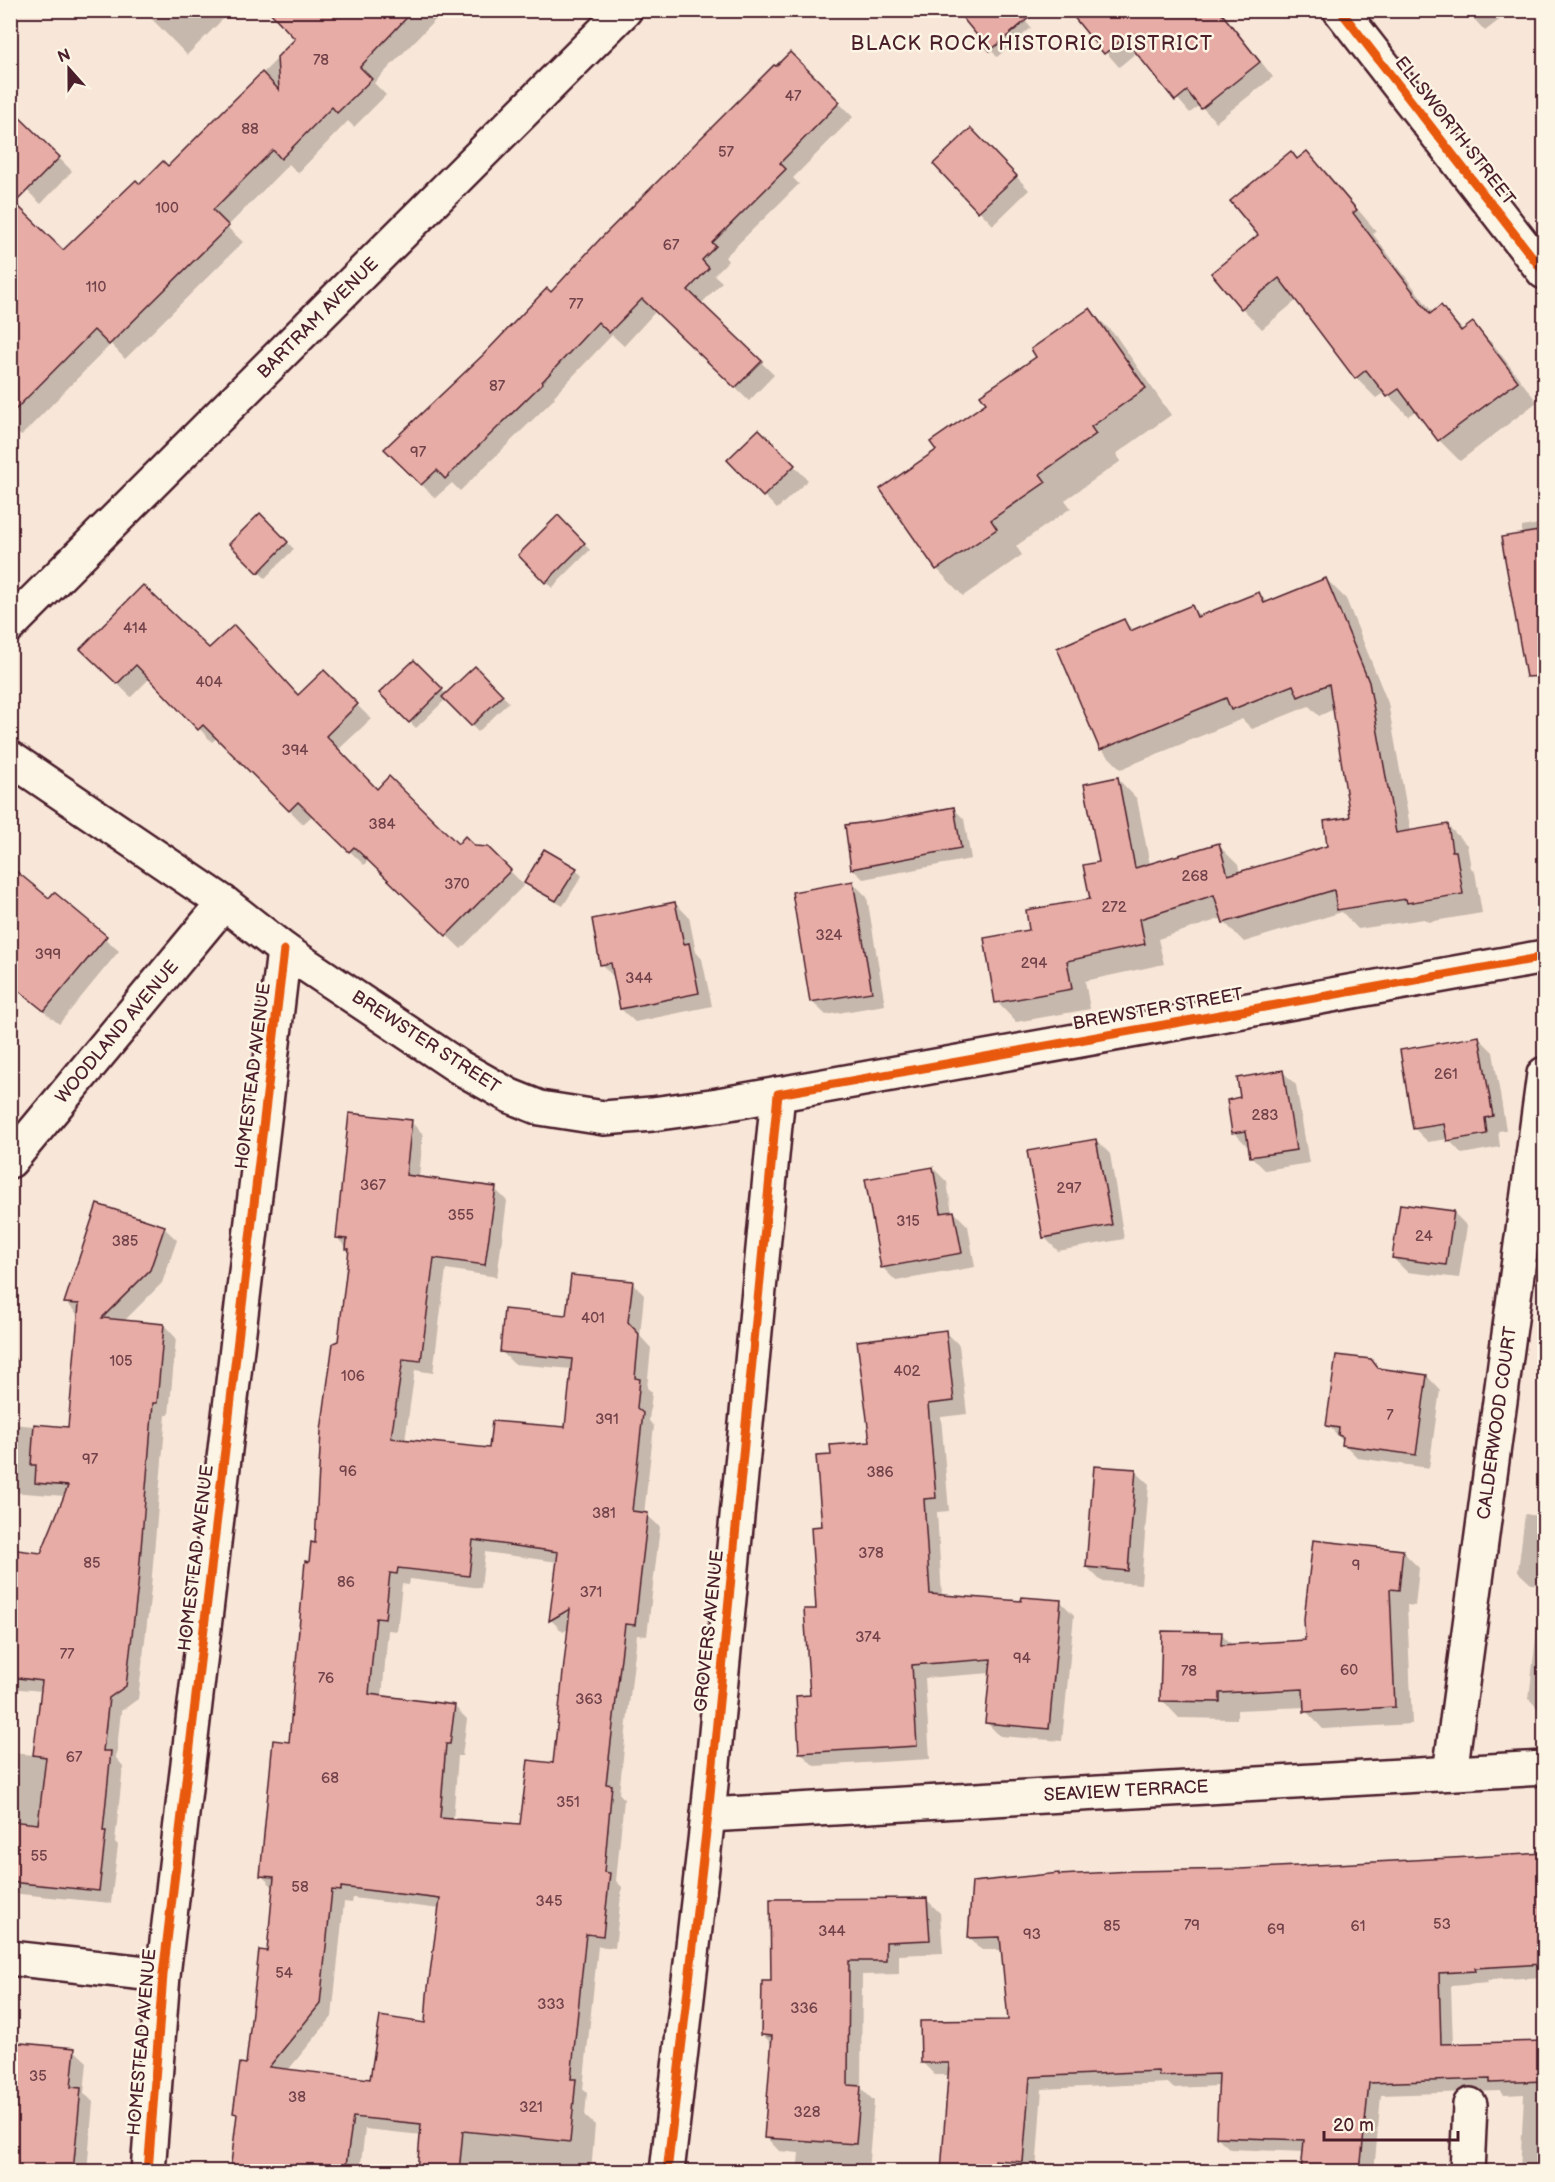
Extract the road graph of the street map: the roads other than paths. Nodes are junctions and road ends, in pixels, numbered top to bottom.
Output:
1 (625, 10) edge
2 (1340, 10) edge
3 (1545, 272) edge
4 (10, 625) edge
5 (10, 758) edge
6 (224, 903) junction
7 (285, 950) junction
8 (1545, 957) edge
9 (1545, 1074) edge
10 (778, 1094) junction
11 (10, 1161) edge
12 (1545, 1768) edge
13 (1450, 1773) junction
14 (708, 1815) junction
15 (10, 1958) edge
16 (163, 1975) junction
17 (1470, 2105) dead end
18 (148, 2172) edge
19 (667, 2172) edge
20 (1467, 2172) edge

1 - 4 street, BARTRAM AVENUE
2 - 3 street, ELLSWORTH STREET
5 - 6 street, BREWSTER STREET
6 - 7 street, BREWSTER STREET
6 - 11 street, WOODLAND AVENUE
7 - 10 street, BREWSTER STREET
7 - 16 street, HOMESTEAD AVENUE
8 - 10 street, BREWSTER STREET
9 - 13 street, CALDERWOOD COURT
10 - 14 street, GROVERS AVENUE
12 - 13 street, SEAVIEW TERRACE
13 - 14 street, SEAVIEW TERRACE
14 - 19 street, GROVERS AVENUE
15 - 16 street
16 - 18 street, HOMESTEAD AVENUE
17 - 20 street

